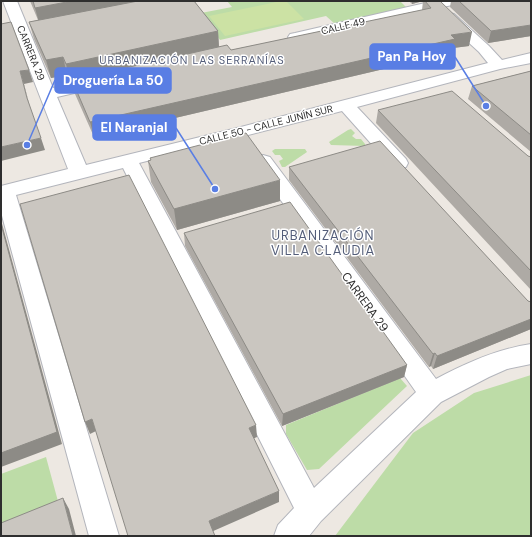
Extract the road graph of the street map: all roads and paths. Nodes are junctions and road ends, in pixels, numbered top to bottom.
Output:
1 (10, 1) edge
2 (452, 1) edge
3 (436, 4) junction
4 (282, 41) edge
5 (527, 63) edge
6 (498, 65) junction
7 (118, 78) edge
8 (436, 82) junction
9 (48, 94) junction
10 (453, 96) edge
11 (346, 105) junction
12 (242, 132) junction
13 (128, 160) junction
14 (79, 172) junction
15 (409, 174) edge
16 (3, 191) edge
17 (294, 205) junction
18 (272, 211) edge
19 (531, 354) edge
20 (432, 394) junction
21 (311, 511) junction
22 (104, 536) edge
23 (289, 536) edge

1 - 9 street, CARRERA 29
2 - 3 street, CALLE 49
3 - 4 street, CALLE 49
3 - 6 street
5 - 6 street, CALLE 50 - CALLE JUNÍN SUR
6 - 8 street, CALLE 50 - CALLE JUNÍN SUR
7 - 9 street
8 - 10 street
8 - 11 street, CALLE 50 - CALLE JUNÍN SUR
9 - 14 street, CARRERA 29
11 - 12 street, CALLE 50 - CALLE JUNÍN SUR
11 - 15 street
12 - 13 street, CALLE 50 - CALLE JUNÍN SUR
12 - 17 street, CARRERA 29
13 - 14 street, CALLE 50 - CALLE JUNÍN SUR
13 - 21 street
14 - 16 street, CALLE 50 - CALLE JUNÍN SUR
16 - 22 street
17 - 18 street
17 - 20 street, CARRERA 29
19 - 20 street
20 - 21 street
21 - 23 street

